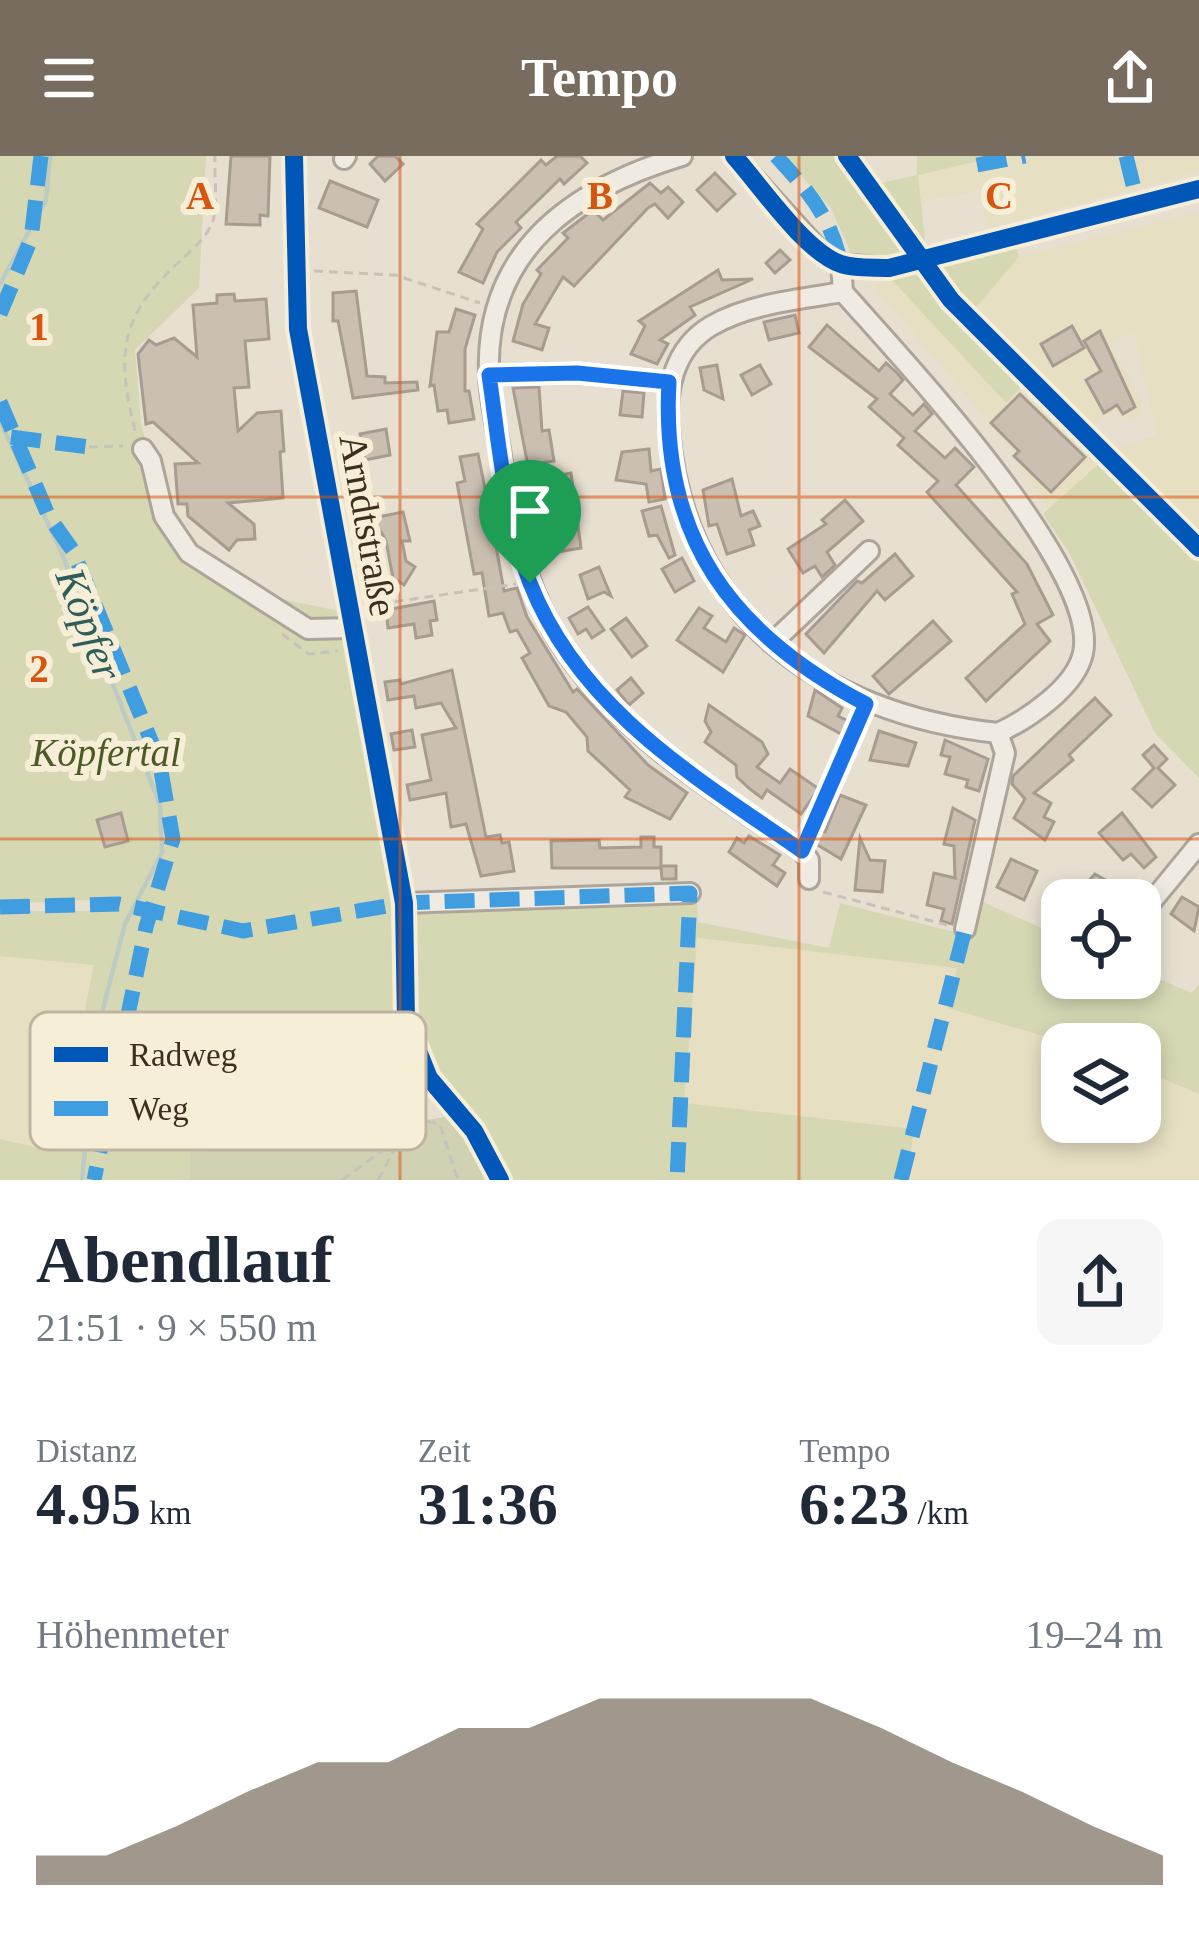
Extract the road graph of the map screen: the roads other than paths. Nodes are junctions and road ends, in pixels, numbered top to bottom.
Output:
1 (294, 156) edge
2 (682, 156) edge
3 (734, 156) edge
4 (847, 156) edge
5 (1199, 189) edge
6 (841, 264) junction
7 (842, 292) junction
8 (489, 375) junction
9 (669, 382) junction
10 (143, 449) road end
11 (1199, 548) edge
12 (869, 551) dead end
13 (353, 618) junction
14 (772, 643) junction
15 (998, 733) junction
16 (1199, 844) edge
17 (809, 878) dead end
18 (1161, 890) edge
19 (690, 893) dead end
20 (404, 903) junction
21 (965, 929) road end
22 (406, 1012) edge
23 (426, 1071) edge
24 (500, 1180) edge

1 - 13 street, Arndtstraße
2 - 8 street
3 - 6 street
4 - 11 street
5 - 6 street, bridge
6 - 7 street
7 - 9 street
7 - 15 street
8 - 9 street
8 - 17 street
9 - 14 street
10 - 13 street
12 - 14 street
13 - 20 street, Arndtstraße
14 - 15 street
15 - 21 street
16 - 18 street
19 - 20 street
20 - 22 street, Arndtstraße
23 - 24 street, Arndtstraße

